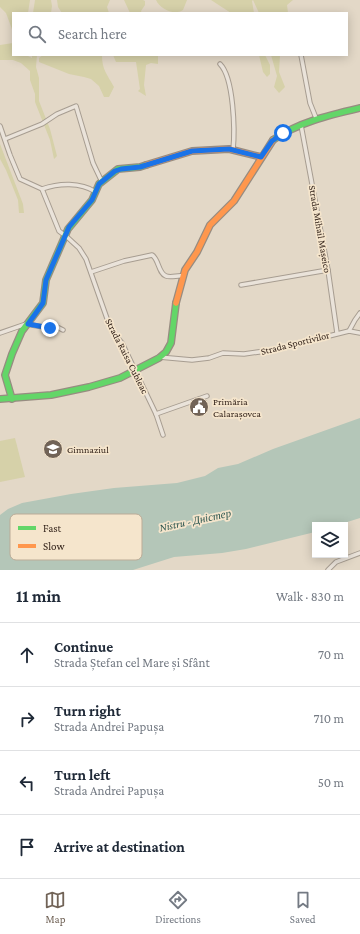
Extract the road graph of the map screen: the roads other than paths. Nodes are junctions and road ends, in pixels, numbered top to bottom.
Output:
1 (301, 56) edge
2 (220, 64) dead end
3 (360, 108) edge
4 (316, 118) junction
5 (301, 125) junction
6 (0, 126) edge
7 (5, 139) junction
8 (233, 150) junction
9 (261, 157) junction
10 (102, 182) junction
11 (42, 189) junction
12 (96, 192) junction
13 (65, 236) junction
14 (328, 270) junction
15 (91, 272) junction
16 (183, 276) junction
17 (241, 285) dead end
18 (360, 313) edge
19 (28, 324) junction
20 (63, 330) dead end
21 (349, 331) junction
22 (0, 333) edge
23 (337, 333) junction
24 (360, 333) edge
25 (159, 357) junction
26 (134, 370) junction
27 (207, 396) dead end
28 (0, 399) edge
29 (12, 399) junction
30 (156, 414) junction
31 (163, 435) dead end
32 (360, 553) edge
33 (328, 570) edge

1 - 4 street
2 - 8 street
3 - 4 main road
4 - 5 main road
5 - 9 main road
5 - 14 street, Strada Mihail Mașeico
6 - 7 street
7 - 10 street
7 - 11 street
8 - 9 main road
8 - 10 main road
9 - 16 main road
10 - 12 main road
11 - 12 street
11 - 13 street, Strada Raisa Cubleac
12 - 13 main road
13 - 15 street, Strada Raisa Cubleac
13 - 19 main road
14 - 17 street
14 - 23 street, Strada Mihail Mașeico
15 - 16 street
15 - 26 street, Strada Raisa Cubleac
16 - 25 main road
18 - 21 street
19 - 20 street
19 - 22 street
19 - 29 main road
21 - 23 street, Strada Sportivilor
21 - 24 street, Strada Sportivilor
23 - 25 street, Strada Sportivilor
25 - 26 main road
26 - 29 main road
26 - 30 street, Strada Raisa Cubleac
27 - 30 street
28 - 29 main road
30 - 31 street, Strada Raisa Cubleac
32 - 33 street

